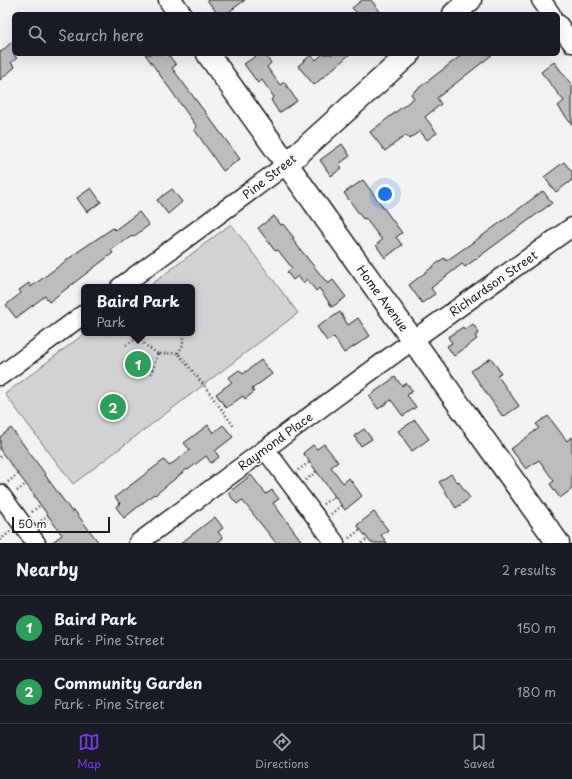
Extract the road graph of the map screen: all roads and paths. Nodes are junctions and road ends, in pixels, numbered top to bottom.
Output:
1 (170, 0) edge
2 (470, 0) edge
3 (541, 0) edge
4 (179, 12) edge
5 (456, 12) edge
6 (550, 12) edge
7 (560, 27) edge
8 (572, 43) edge
9 (209, 56) edge
10 (407, 56) edge
11 (287, 164) junction
12 (572, 227) edge
13 (124, 284) edge
14 (81, 316) edge
15 (183, 336) dead end
16 (139, 337) joint
17 (413, 340) junction
18 (126, 345) dead end
19 (178, 353) junction
20 (158, 354) junction
21 (151, 374) dead end
22 (0, 376) edge
23 (235, 428) dead end
24 (265, 449) junction
25 (310, 462) dead end
26 (298, 471) dead end
27 (317, 471) dead end
28 (18, 474) dead end
29 (305, 481) dead end
30 (26, 484) dead end
31 (6, 491) edge
32 (335, 496) dead end
33 (40, 505) dead end
34 (323, 505) dead end
35 (342, 506) dead end
36 (28, 514) dead end
37 (330, 514) dead end
38 (48, 515) dead end
39 (36, 524) dead end
40 (360, 530) dead end
41 (11, 531) dead end
42 (368, 539) dead end
43 (0, 540) edge
44 (342, 541) edge
45 (36, 543) edge
46 (138, 543) edge
47 (362, 543) edge
48 (558, 543) edge

1 - 4 main road
2 - 5 main road
3 - 6 street
7 - 8 street
9 - 11 main road, Home Avenue
10 - 11 main road, Pine Street
11 - 13 street, Pine Street
11 - 17 main road, Home Avenue
12 - 17 street, Richardson Street
14 - 22 street
15 - 19 path
16 - 18 path
16 - 20 path
17 - 24 street, Raymond Place
17 - 48 main road, Home Avenue
19 - 20 path
19 - 23 path
20 - 21 path
24 - 44 street
24 - 46 street, Raymond Place
25 - 26 path
27 - 29 path
28 - 31 path
30 - 31 path
31 - 45 street
32 - 34 path
33 - 36 path
35 - 37 path
38 - 39 path
40 - 44 path
41 - 43 path
42 - 47 path

